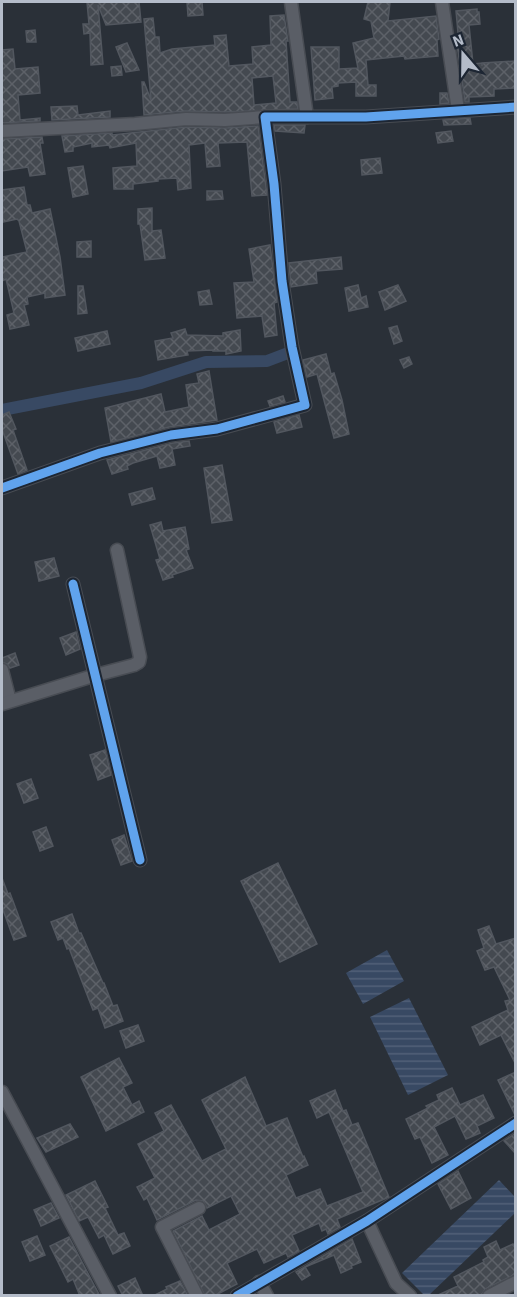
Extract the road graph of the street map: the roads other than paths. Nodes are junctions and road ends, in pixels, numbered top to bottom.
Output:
1 (291, 2) edge
2 (442, 2) edge
3 (516, 107) edge
4 (458, 110) junction
5 (265, 117) junction
6 (307, 117) junction
7 (2, 131) edge
8 (2, 488) edge
9 (117, 550) dead end
10 (74, 584) dead end
11 (2, 670) edge
12 (96, 675) junction
13 (6, 702) edge
14 (140, 860) dead end
15 (2, 1092) edge
16 (516, 1123) edge
17 (199, 1208) dead end
18 (367, 1221) junction
19 (260, 1282) junction
20 (516, 1282) edge
21 (110, 1296) edge
22 (196, 1296) edge
23 (237, 1296) edge
24 (267, 1296) edge
25 (410, 1296) edge
26 (489, 1296) edge

1 - 6 street
2 - 4 street
3 - 4 street
4 - 6 street
5 - 6 street
5 - 7 street
5 - 8 street
9 - 12 street
10 - 12 street
11 - 13 street
12 - 13 street
12 - 14 street
15 - 21 street
16 - 18 street
17 - 22 street
18 - 19 street
18 - 25 street
19 - 23 street
19 - 24 street
20 - 26 street

